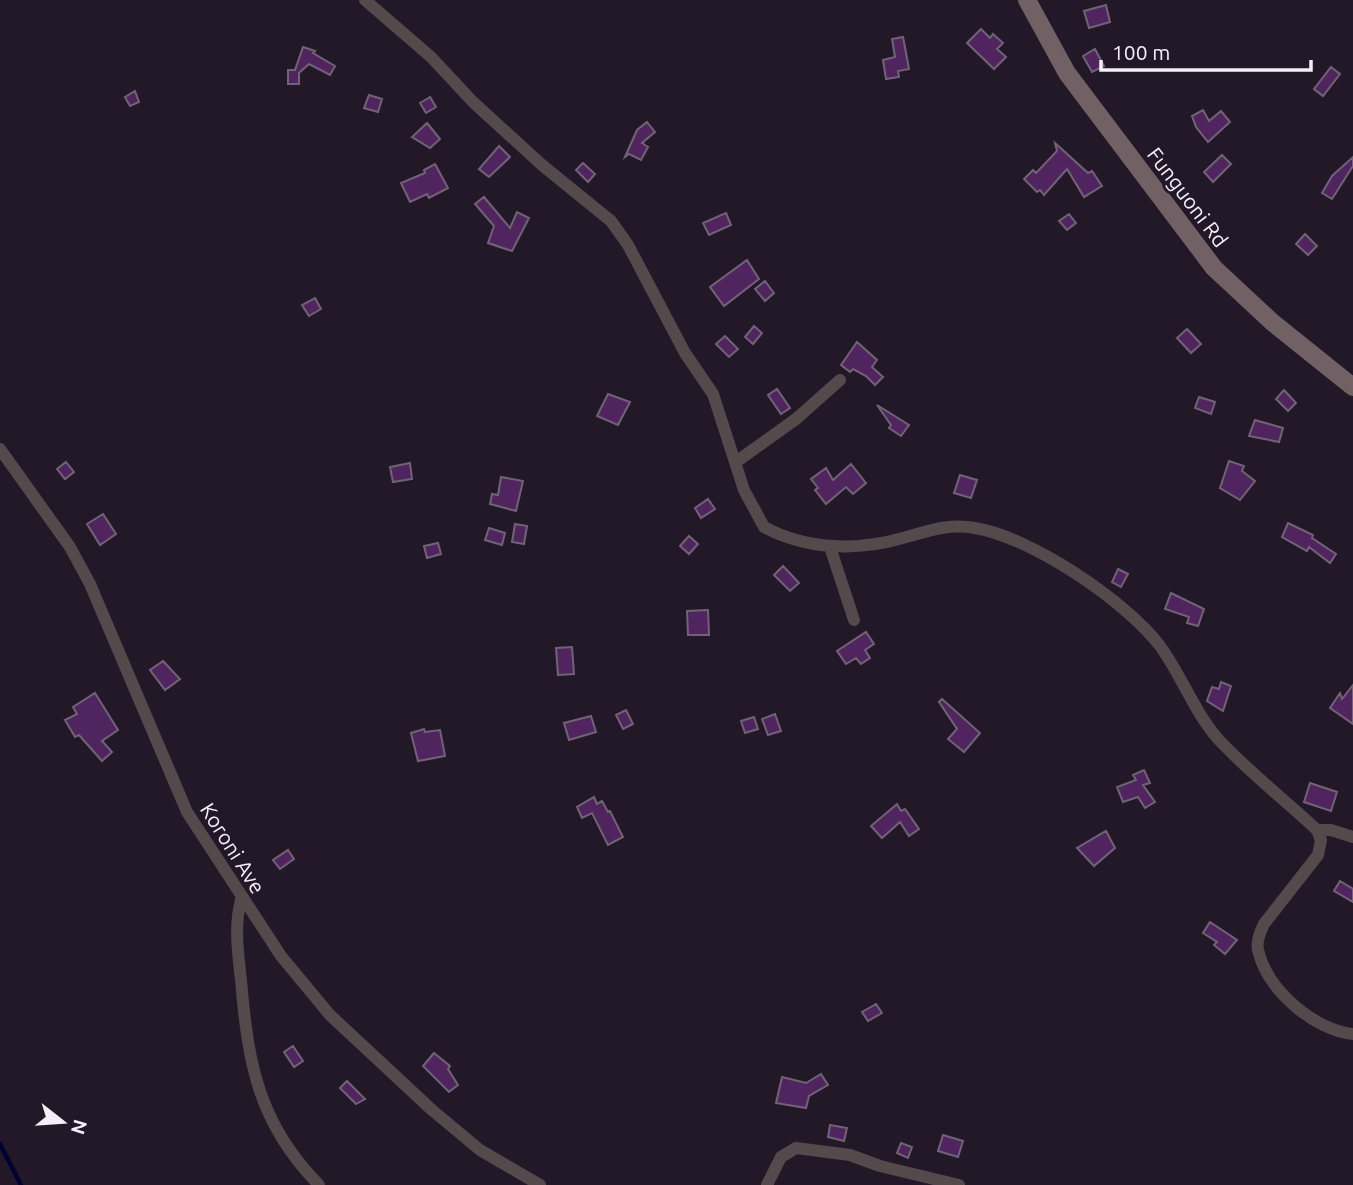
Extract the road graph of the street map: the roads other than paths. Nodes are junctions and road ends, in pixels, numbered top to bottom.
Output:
1 (365, 0) edge
2 (1027, 0) edge
3 (840, 380) dead end
4 (1353, 387) edge
5 (0, 449) edge
6 (736, 461) junction
7 (830, 547) junction
8 (854, 620) dead end
9 (1317, 830) junction
10 (1353, 837) edge
11 (241, 900) junction
12 (1353, 1034) edge
13 (319, 1185) edge
14 (540, 1185) edge
15 (767, 1185) edge
16 (959, 1185) edge

1 - 6 street
2 - 4 street, Funguoni Rd
3 - 6 street
5 - 11 street, Koroni Ave
6 - 7 street
7 - 8 street
7 - 9 street
9 - 10 street
9 - 12 street
11 - 13 street
11 - 14 street, Koroni Ave
15 - 16 street

